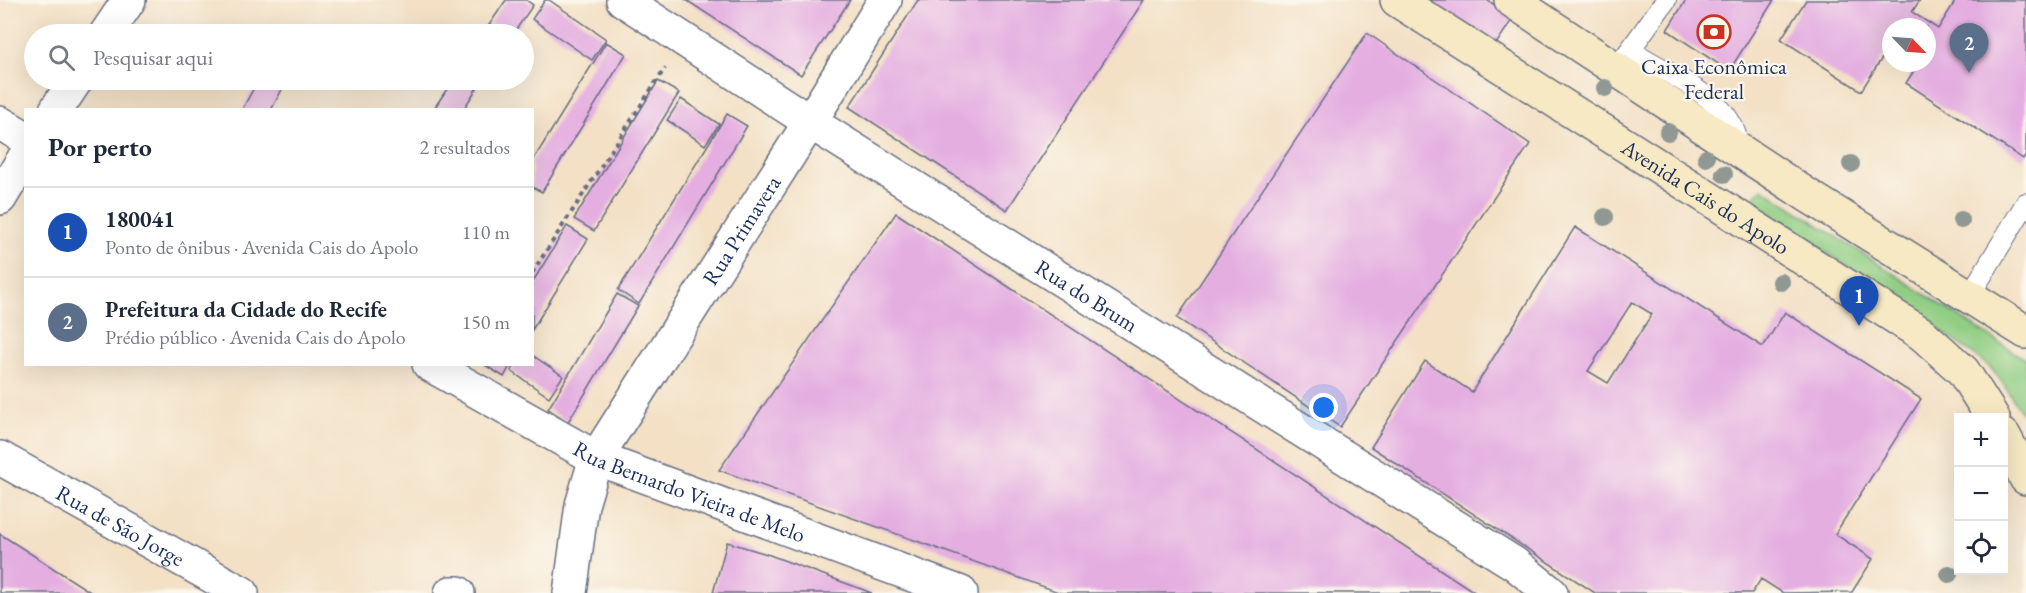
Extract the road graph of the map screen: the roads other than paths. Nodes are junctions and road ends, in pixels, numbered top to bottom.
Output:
1 (129, 0) edge
2 (624, 0) edge
3 (885, 0) edge
4 (1397, 0) edge
5 (1511, 0) edge
6 (1666, 0) edge
7 (113, 24) edge
8 (1623, 60) junction
9 (69, 90) edge
10 (57, 108) edge
11 (810, 122) junction
12 (0, 123) edge
13 (24, 137) edge
14 (24, 158) edge
15 (0, 198) edge
16 (2026, 203) edge
17 (1970, 295) junction
18 (2026, 332) edge
19 (433, 366) edge
20 (1990, 413) edge
21 (2008, 444) edge
22 (0, 458) edge
23 (596, 458) junction
24 (2026, 478) edge
25 (242, 593) edge
26 (451, 593) edge
27 (458, 593) edge
28 (570, 593) edge
29 (961, 593) edge
30 (1551, 593) edge

1 - 7 street
2 - 11 street, Rua do Brum
3 - 11 street, Rua Primavera
4 - 20 main road, Avenida Cais do Apolo
5 - 8 main road
6 - 8 lane
8 - 17 main road
9 - 10 street
11 - 23 street, Rua Primavera
11 - 30 street, Rua do Brum
12 - 13 street
14 - 15 street
16 - 17 lane
17 - 18 main road
19 - 23 street, Rua Bernardo Vieira de Melo
21 - 24 main road
22 - 25 street, Rua de São Jorge
23 - 28 street, Rua Primavera
23 - 29 street, Rua Bernardo Vieira de Melo
26 - 27 street

